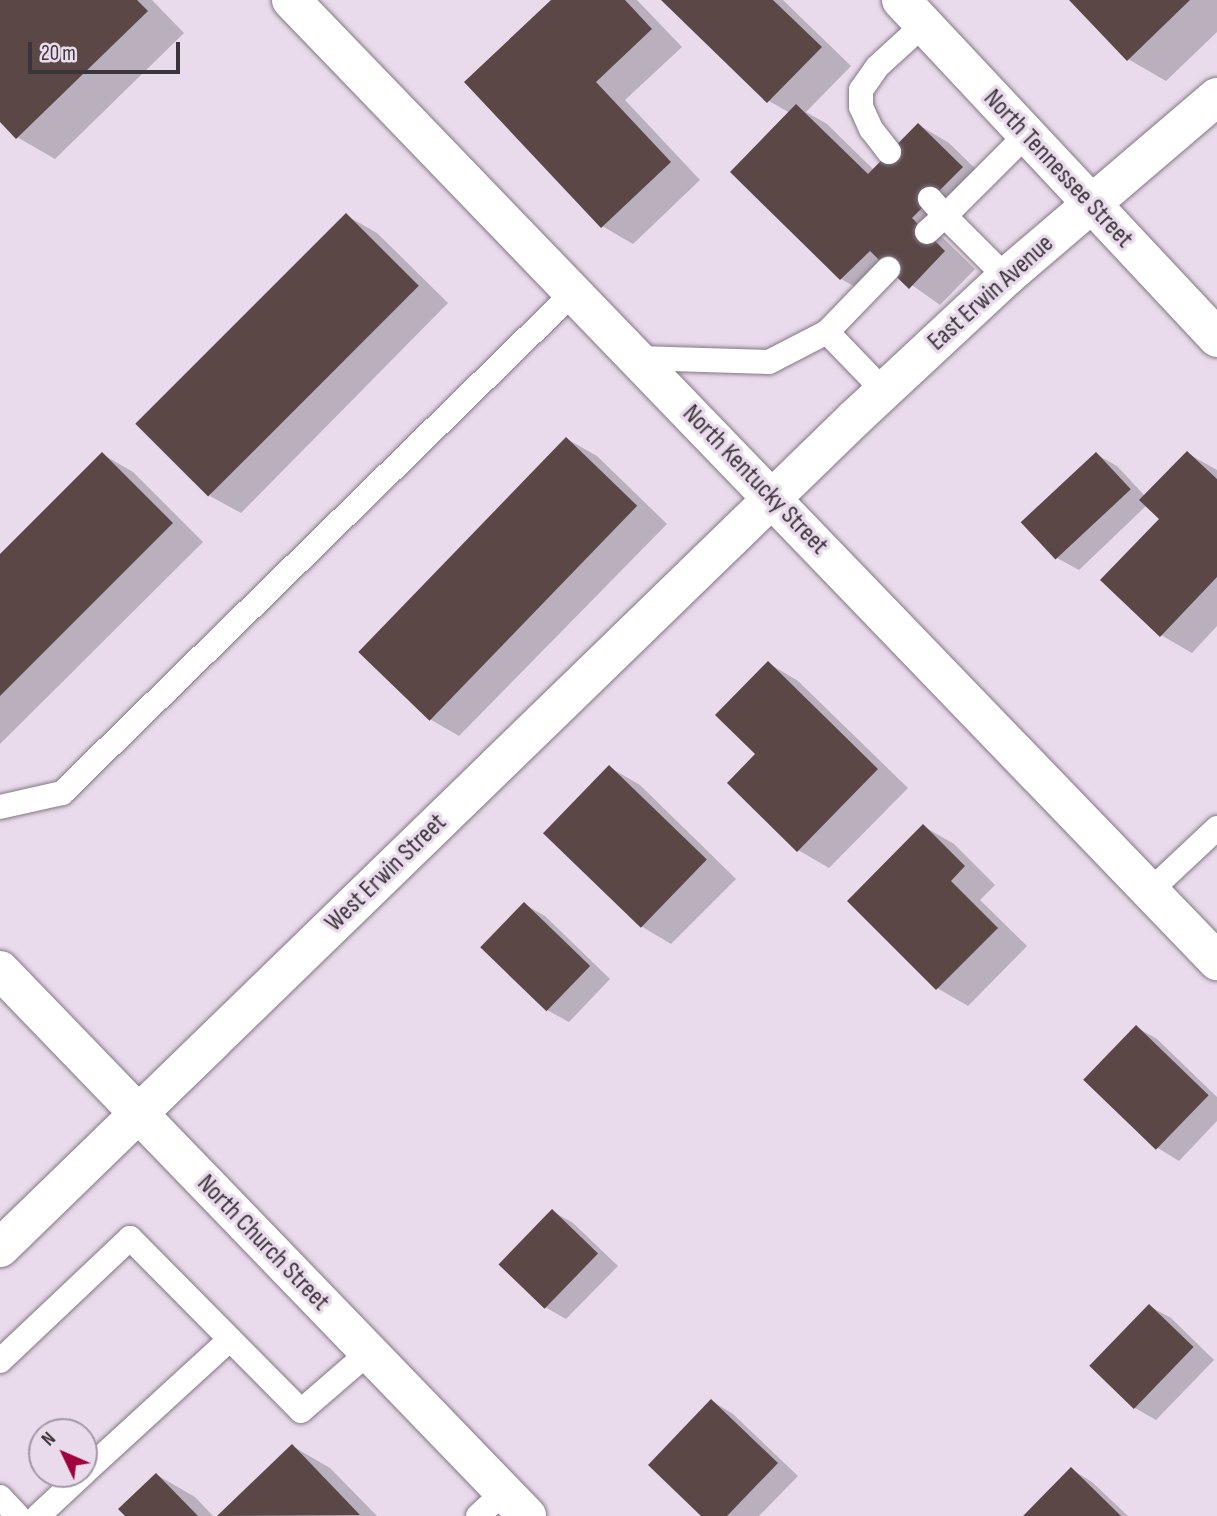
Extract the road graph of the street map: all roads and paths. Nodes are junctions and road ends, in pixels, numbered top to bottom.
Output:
1 (291, 0) edge
2 (912, 12) edge
3 (1217, 97) edge
4 (1026, 135) junction
5 (889, 152) dead end
6 (1091, 205) junction
7 (888, 269) dead end
8 (1006, 277) junction
9 (574, 292) junction
10 (827, 332) junction
11 (1217, 338) edge
12 (638, 358) junction
13 (884, 391) junction
14 (773, 498) junction
15 (0, 807) edge
16 (1217, 828) edge
17 (1150, 891) junction
18 (1217, 961) edge
19 (0, 970) edge
20 (138, 1114) junction
21 (0, 1248) edge
22 (230, 1339) junction
23 (369, 1352) junction
24 (0, 1361) edge
25 (98, 1461) edge
26 (69, 1488) edge
27 (0, 1497) edge
28 (503, 1508) edge
29 (18, 1516) edge
30 (38, 1516) edge

1 - 9 street, North Kentucky Street
2 - 4 street, North Tennessee Street
2 - 5 lane
3 - 6 street, East Erwin Avenue
4 - 6 street, North Tennessee Street
4 - 8 lane
6 - 8 street, East Erwin Avenue
6 - 11 street, North Tennessee Street
7 - 10 lane
8 - 13 street, East Erwin Avenue
9 - 12 street, North Kentucky Street
9 - 15 lane
10 - 12 lane
10 - 13 lane
12 - 14 street, North Kentucky Street
13 - 14 street, East Erwin Avenue
14 - 17 street, North Kentucky Street
14 - 20 street, West Erwin Street
16 - 17 lane
17 - 18 street, North Kentucky Street
19 - 20 street, North Church Street
20 - 21 street, West Erwin Street
20 - 23 street, North Church Street
22 - 23 lane
22 - 24 lane
22 - 25 lane
23 - 28 street, North Church Street
26 - 30 lane
27 - 29 lane

